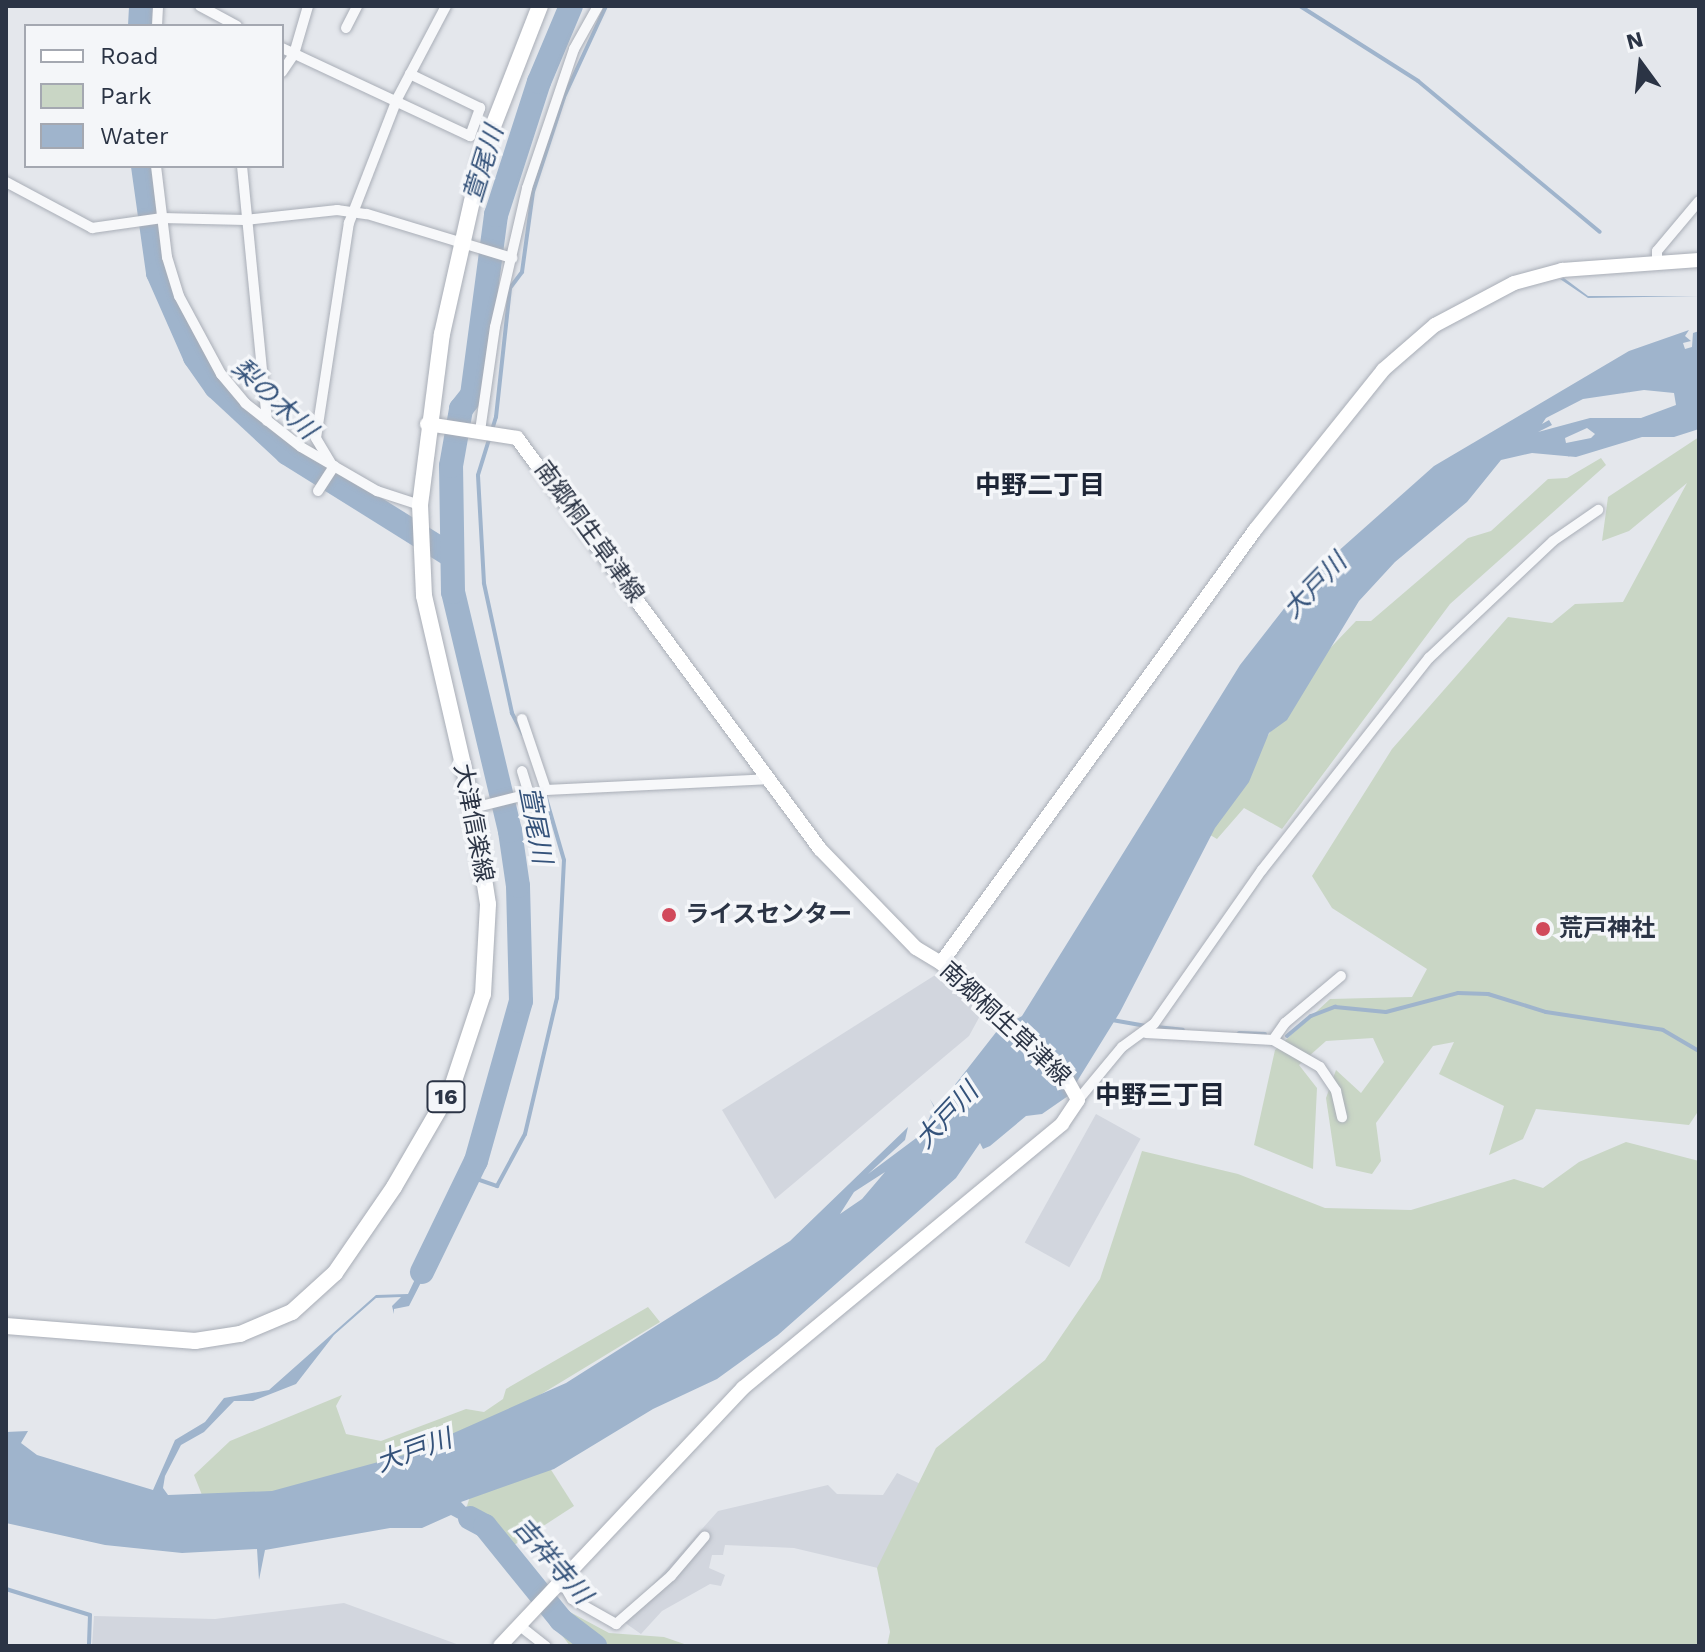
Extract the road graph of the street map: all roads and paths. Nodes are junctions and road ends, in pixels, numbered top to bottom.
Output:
1 (200, 6) edge
2 (308, 6) edge
3 (357, 6) edge
4 (446, 6) edge
5 (540, 6) edge
6 (598, 6) edge
7 (233, 24) edge
8 (346, 28) dead end
9 (284, 49) edge
10 (294, 54) junction
11 (284, 69) edge
12 (410, 74) junction
13 (397, 99) junction
14 (483, 127) junction
15 (156, 168) edge
16 (242, 168) edge
17 (6, 182) edge
18 (1699, 201) edge
19 (354, 212) junction
20 (160, 218) junction
21 (245, 220) junction
22 (467, 246) junction
23 (512, 258) junction
24 (1699, 260) edge
25 (1657, 261) junction
26 (267, 421) junction
27 (431, 424) junction
28 (478, 431) junction
29 (333, 465) junction
30 (318, 491) dead end
31 (1598, 510) dead end
32 (420, 513) junction
33 (522, 719) dead end
34 (522, 771) dead end
35 (767, 779) junction
36 (479, 807) junction
37 (941, 963) junction
38 (1341, 976) dead end
39 (1150, 1029) junction
40 (1273, 1040) junction
41 (1077, 1095) junction
42 (1342, 1117) dead end
43 (6, 1326) edge
44 (705, 1536) dead end
45 (560, 1582) junction
46 (520, 1626) junction
47 (500, 1646) edge
48 (546, 1646) edge

1 - 7 street
2 - 10 street
3 - 8 street
4 - 12 street
5 - 14 main road, 大津信楽線 / 16
6 - 23 street
9 - 10 street
10 - 11 street
10 - 13 street
12 - 13 street
12 - 14 street
13 - 14 street
13 - 19 street
14 - 22 main road, 大津信楽線 / 16
15 - 20 street
16 - 21 street
17 - 20 street
18 - 25 street
19 - 21 street
19 - 22 street
19 - 29 street
20 - 21 street
20 - 26 street
21 - 26 street
22 - 23 street
22 - 27 main road, 大津信楽線 / 16
23 - 28 street
24 - 25 main road
25 - 37 main road
26 - 29 street
27 - 28 main road, 南郷桐生草津線
27 - 32 main road, 大津信楽線 / 16
28 - 35 main road, 南郷桐生草津線
29 - 30 street
29 - 32 street
31 - 39 street
32 - 36 main road, 大津信楽線 / 16
33 - 35 street
34 - 36 street
35 - 37 main road, 南郷桐生草津線
36 - 43 main road, 大津信楽線 / 16
37 - 41 main road, 南郷桐生草津線
38 - 40 street
39 - 40 street
39 - 41 street
40 - 42 street
41 - 45 main road, 南郷桐生草津線
44 - 45 street
45 - 46 main road, 南郷桐生草津線
46 - 47 main road, 南郷桐生草津線
46 - 48 street

